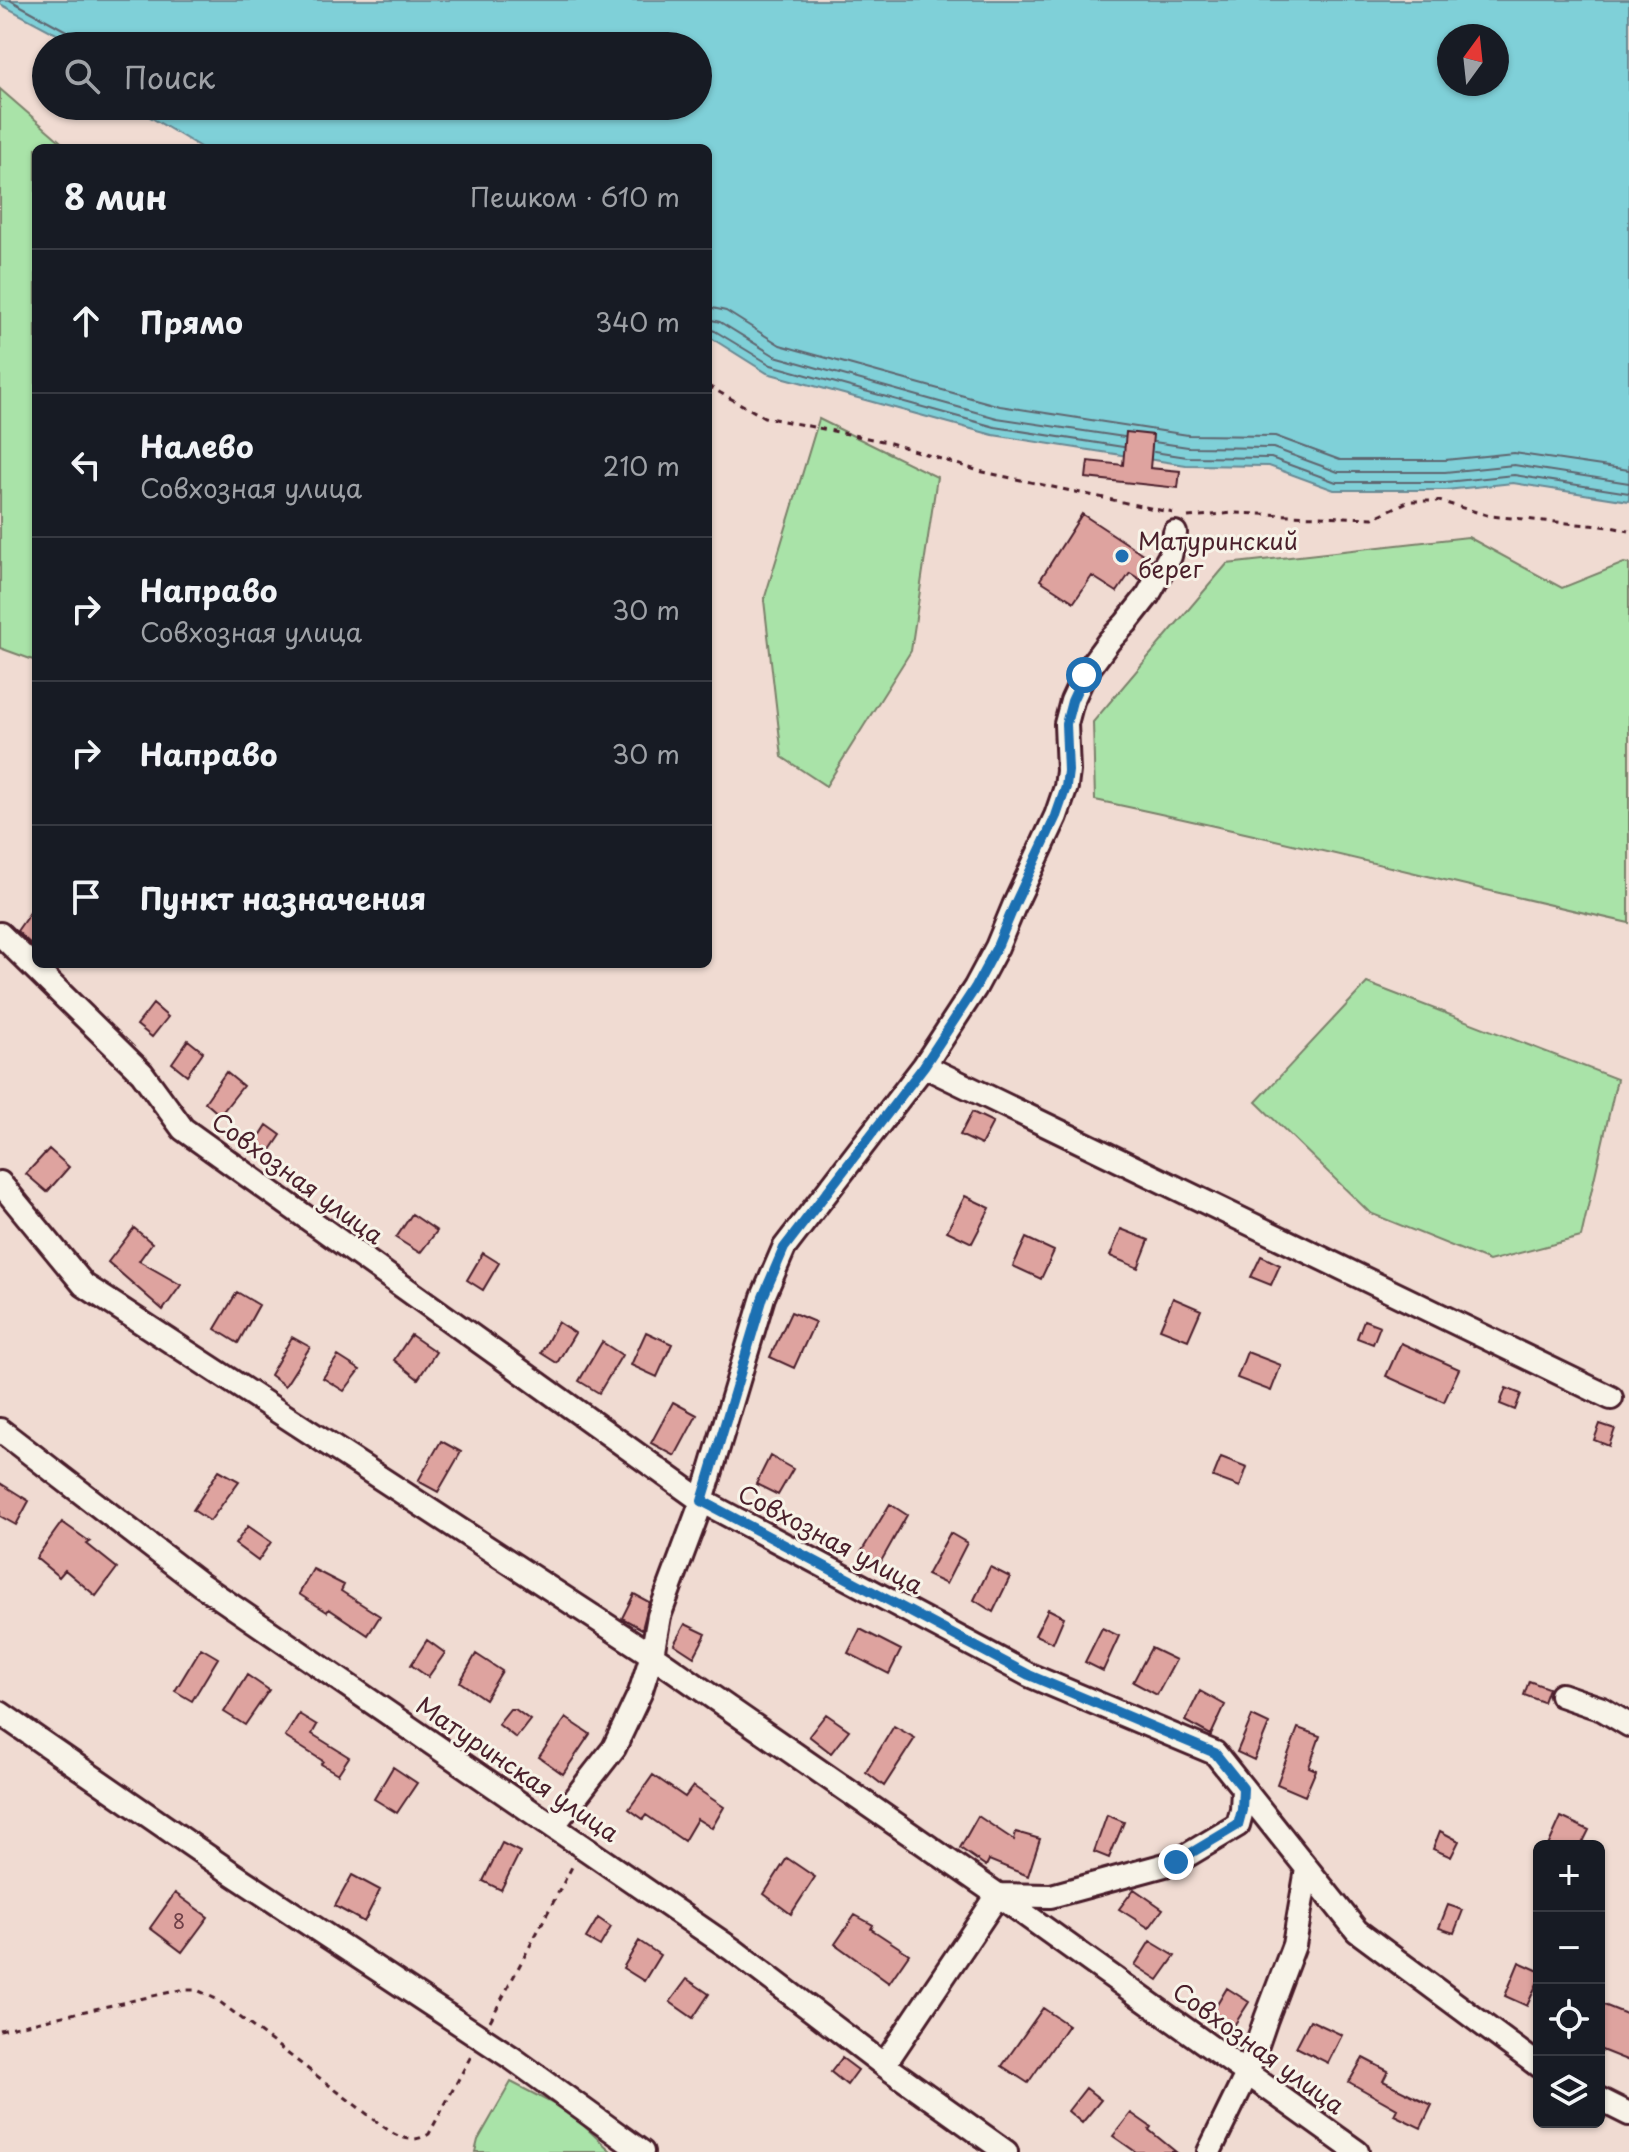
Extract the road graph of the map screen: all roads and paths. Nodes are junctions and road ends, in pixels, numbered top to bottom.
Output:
1 (712, 388) edge
2 (1629, 531) edge
3 (1175, 533) dead end
4 (0, 934) edge
5 (32, 965) edge
6 (35, 968) edge
7 (924, 1066) junction
8 (0, 1183) edge
9 (1611, 1398) dead end
10 (0, 1430) edge
11 (702, 1501) junction
12 (652, 1655) junction
13 (1561, 1695) dead end
14 (0, 1713) edge
15 (1629, 1725) edge
16 (1243, 1788) junction
17 (553, 1826) junction
18 (583, 1847) junction
19 (1307, 1869) junction
20 (998, 1895) junction
21 (0, 2030) edge
22 (481, 2038) junction
23 (1533, 2062) edge
24 (884, 2065) junction
25 (1247, 2074) junction
26 (1605, 2102) edge
27 (1629, 2114) edge
28 (642, 2152) edge
29 (1006, 2152) edge
30 (1209, 2152) edge
31 (1357, 2152) edge

1 - 2 path
3 - 7 street
4 - 5 street, Совхозная улица
6 - 11 street, Совхозная улица
7 - 9 street
7 - 11 street
8 - 12 street, Совхозная улица
10 - 17 street, Матуринская улица
11 - 12 street
11 - 16 street, Совхозная улица
12 - 17 street
12 - 20 street, Совхозная улица
13 - 15 street
14 - 22 street
16 - 19 street, Совхозная улица
16 - 20 street
17 - 18 street, Матуринская улица
18 - 22 path
18 - 24 street, Матуринская улица
19 - 23 street, Совхозная улица
19 - 25 street
20 - 24 street
20 - 25 street, Совхозная улица
21 - 22 path
22 - 28 street
24 - 29 street, Матуринская улица
25 - 30 street
25 - 31 street, Совхозная улица
26 - 27 street

